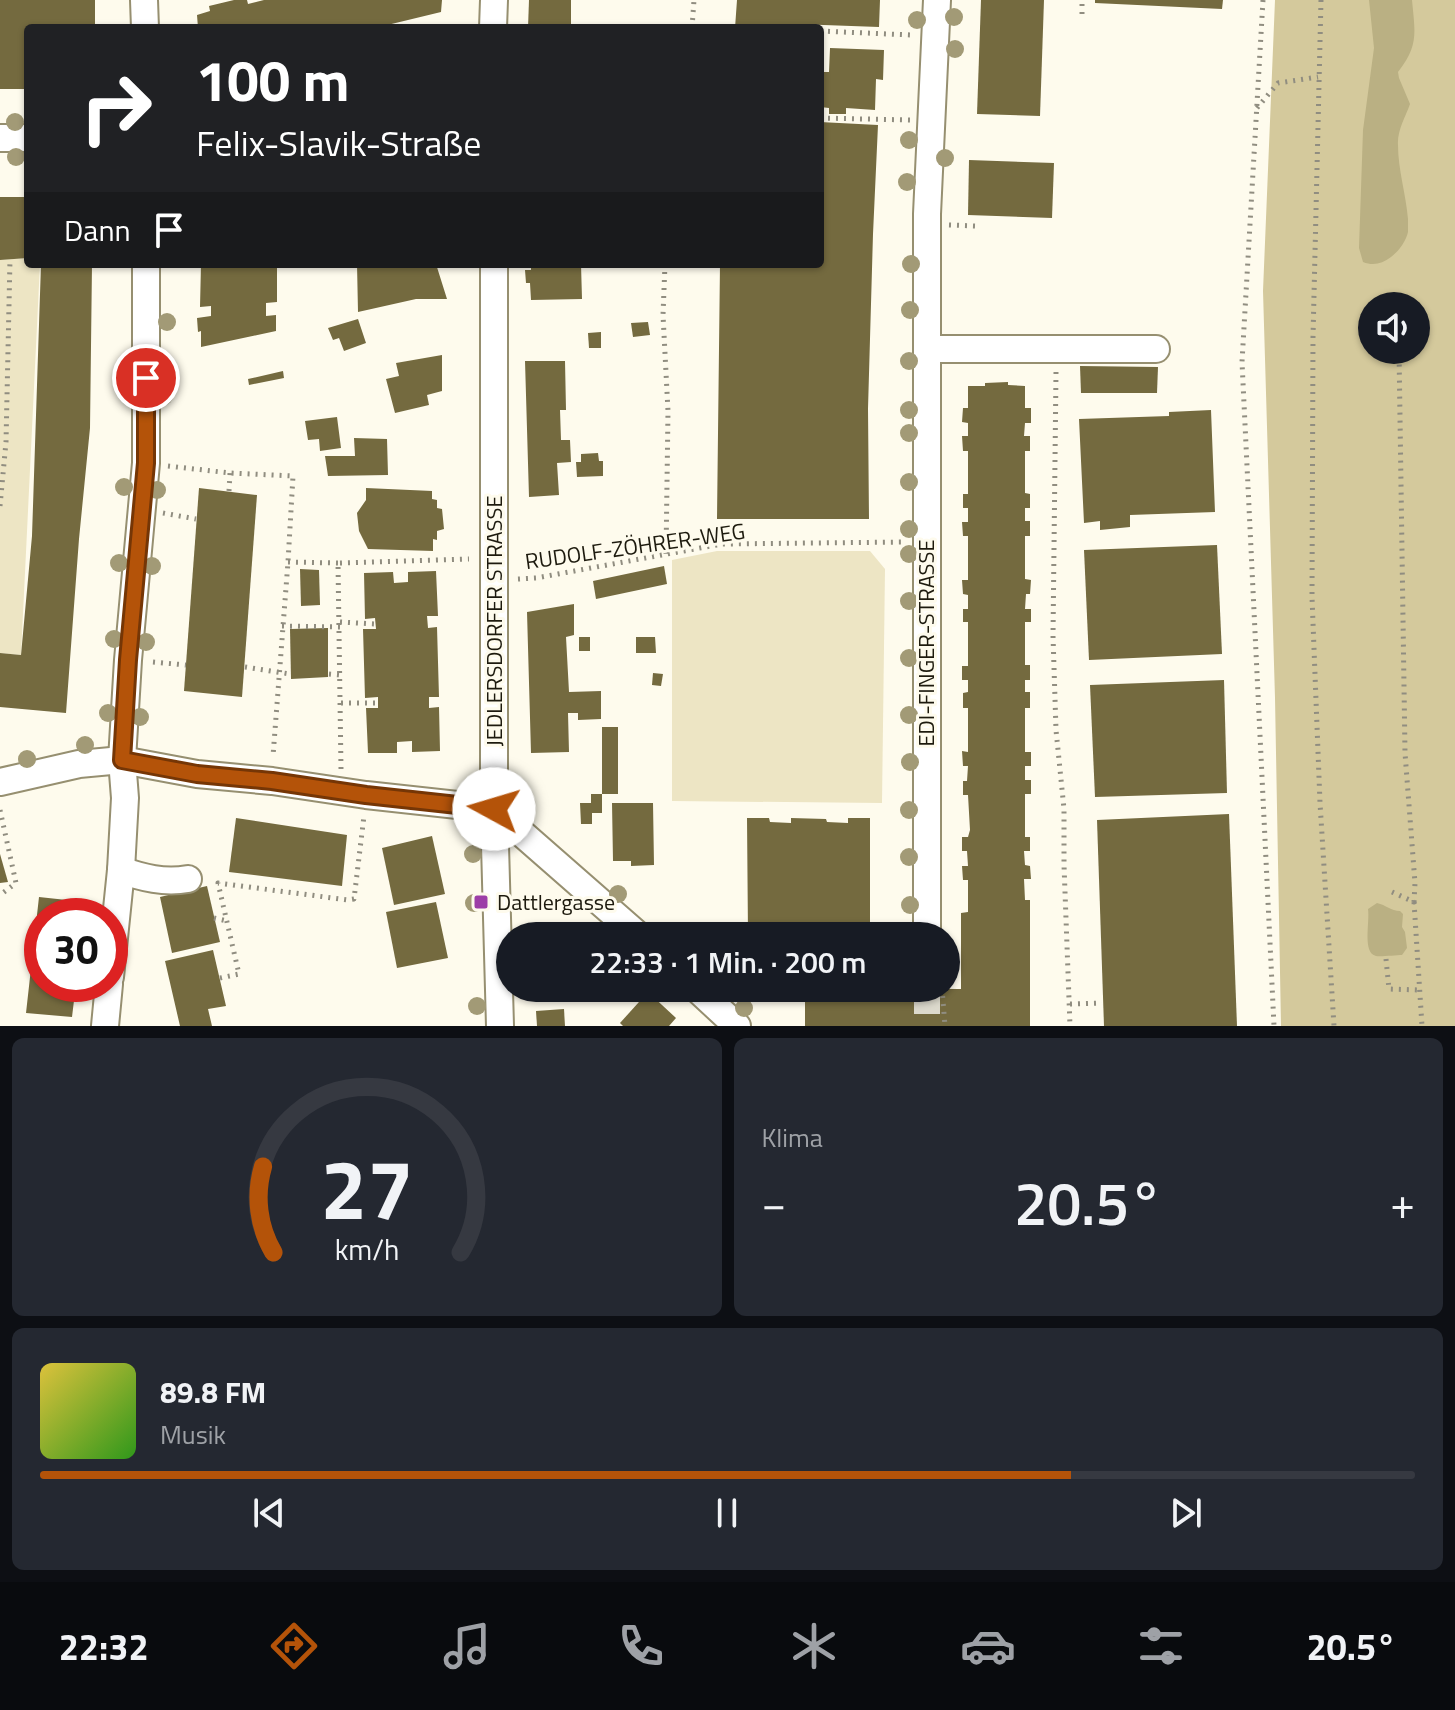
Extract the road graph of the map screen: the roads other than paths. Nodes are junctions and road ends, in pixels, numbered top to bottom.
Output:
1 (144, 0) edge
2 (494, 0) edge
3 (937, 0) edge
4 (145, 24) edge
5 (493, 24) edge
6 (0, 138) edge
7 (24, 138) edge
8 (146, 268) edge
9 (494, 268) edge
10 (927, 349) junction
11 (1156, 349) dead end
12 (122, 760) junction
13 (0, 782) edge
14 (494, 809) junction
15 (121, 870) junction
16 (188, 879) dead end
17 (118, 898) edge
18 (623, 922) edge
19 (927, 922) edge
20 (107, 1002) edge
21 (711, 1002) edge
22 (105, 1026) edge
23 (500, 1026) edge
24 (737, 1026) edge

1 - 4 street
2 - 5 street
3 - 10 street, EDI-FINGER-STRASSE
6 - 7 street
8 - 12 street
9 - 14 street, JEDLERSDORFER STRASSE
10 - 11 street
10 - 19 street, EDI-FINGER-STRASSE
12 - 13 street
12 - 14 street
12 - 15 street
14 - 18 street
14 - 23 street, JEDLERSDORFER STRASSE
15 - 16 street
15 - 17 street
20 - 22 street
21 - 24 street

